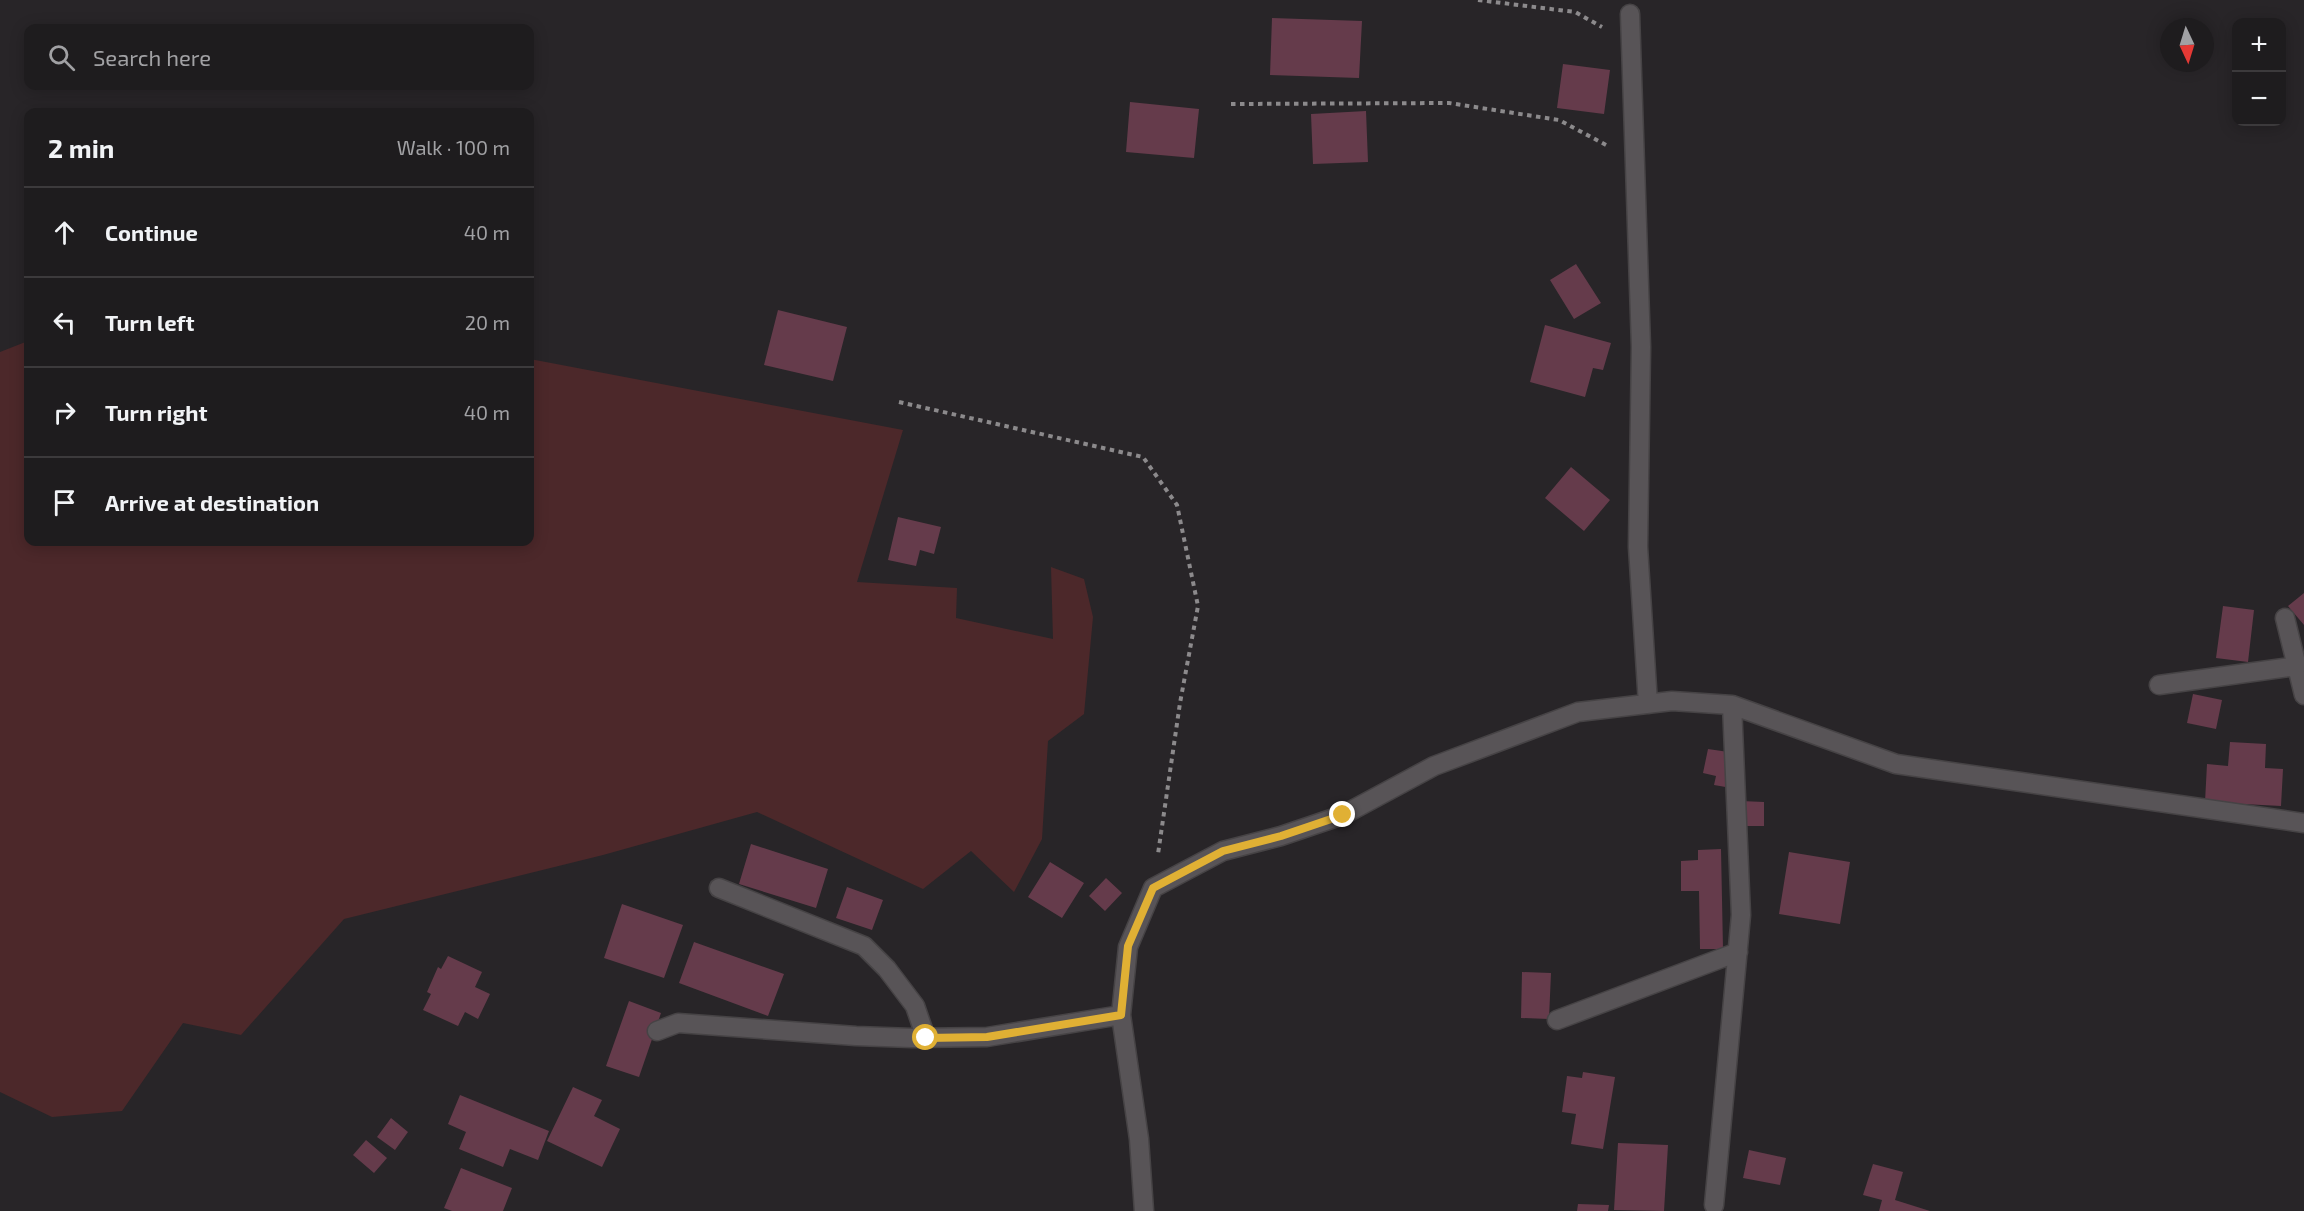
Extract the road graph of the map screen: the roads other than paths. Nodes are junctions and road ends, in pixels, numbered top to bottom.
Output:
1 (1630, 14) dead end
2 (2284, 618) dead end
3 (2297, 666) junction
4 (2159, 685) dead end
5 (2304, 694) edge
6 (1648, 704) junction
7 (1732, 705) junction
8 (2304, 823) edge
9 (719, 888) dead end
10 (1738, 952) junction
11 (1121, 1015) junction
12 (1557, 1020) dead end
13 (657, 1031) dead end
14 (926, 1038) junction
15 (1714, 1205) dead end
16 (1144, 1211) edge

1 - 6 street
2 - 3 street
3 - 4 street
3 - 5 street
6 - 7 street
6 - 11 street
7 - 8 street
7 - 10 street
9 - 14 street
10 - 12 street
10 - 15 street
11 - 14 street
11 - 16 street
13 - 14 street

